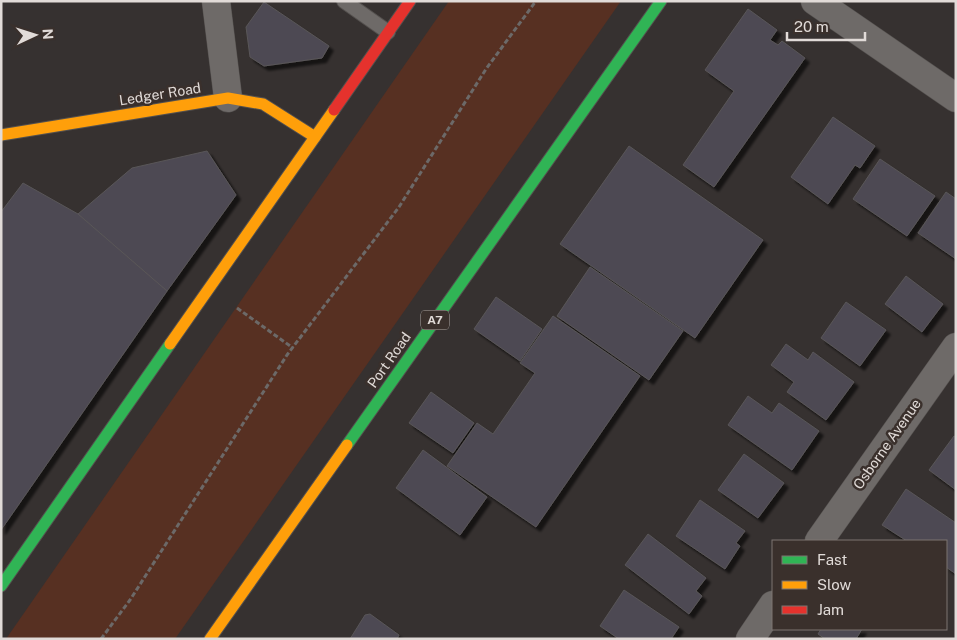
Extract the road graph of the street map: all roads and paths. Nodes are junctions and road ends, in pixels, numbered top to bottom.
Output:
1 (216, 1) edge
2 (344, 1) edge
3 (410, 1) edge
4 (536, 1) edge
5 (661, 1) edge
6 (815, 1) edge
7 (388, 32) junction
8 (228, 98) junction
9 (956, 98) edge
10 (1, 135) edge
11 (316, 137) junction
12 (237, 308) dead end
13 (956, 347) edge
14 (293, 348) junction
15 (820, 540) edge
16 (1, 586) edge
17 (772, 607) edge
18 (101, 639) edge
19 (210, 639) edge
20 (750, 639) edge

1 - 8 street
2 - 7 lane
3 - 7 main road
4 - 14 path
5 - 19 main road, Port Road / A7
6 - 9 street
7 - 11 main road
8 - 10 main road, Ledger Road
8 - 11 main road, Ledger Road
11 - 16 main road
12 - 14 path
13 - 15 street, Osborne Avenue
14 - 18 path
17 - 20 street

